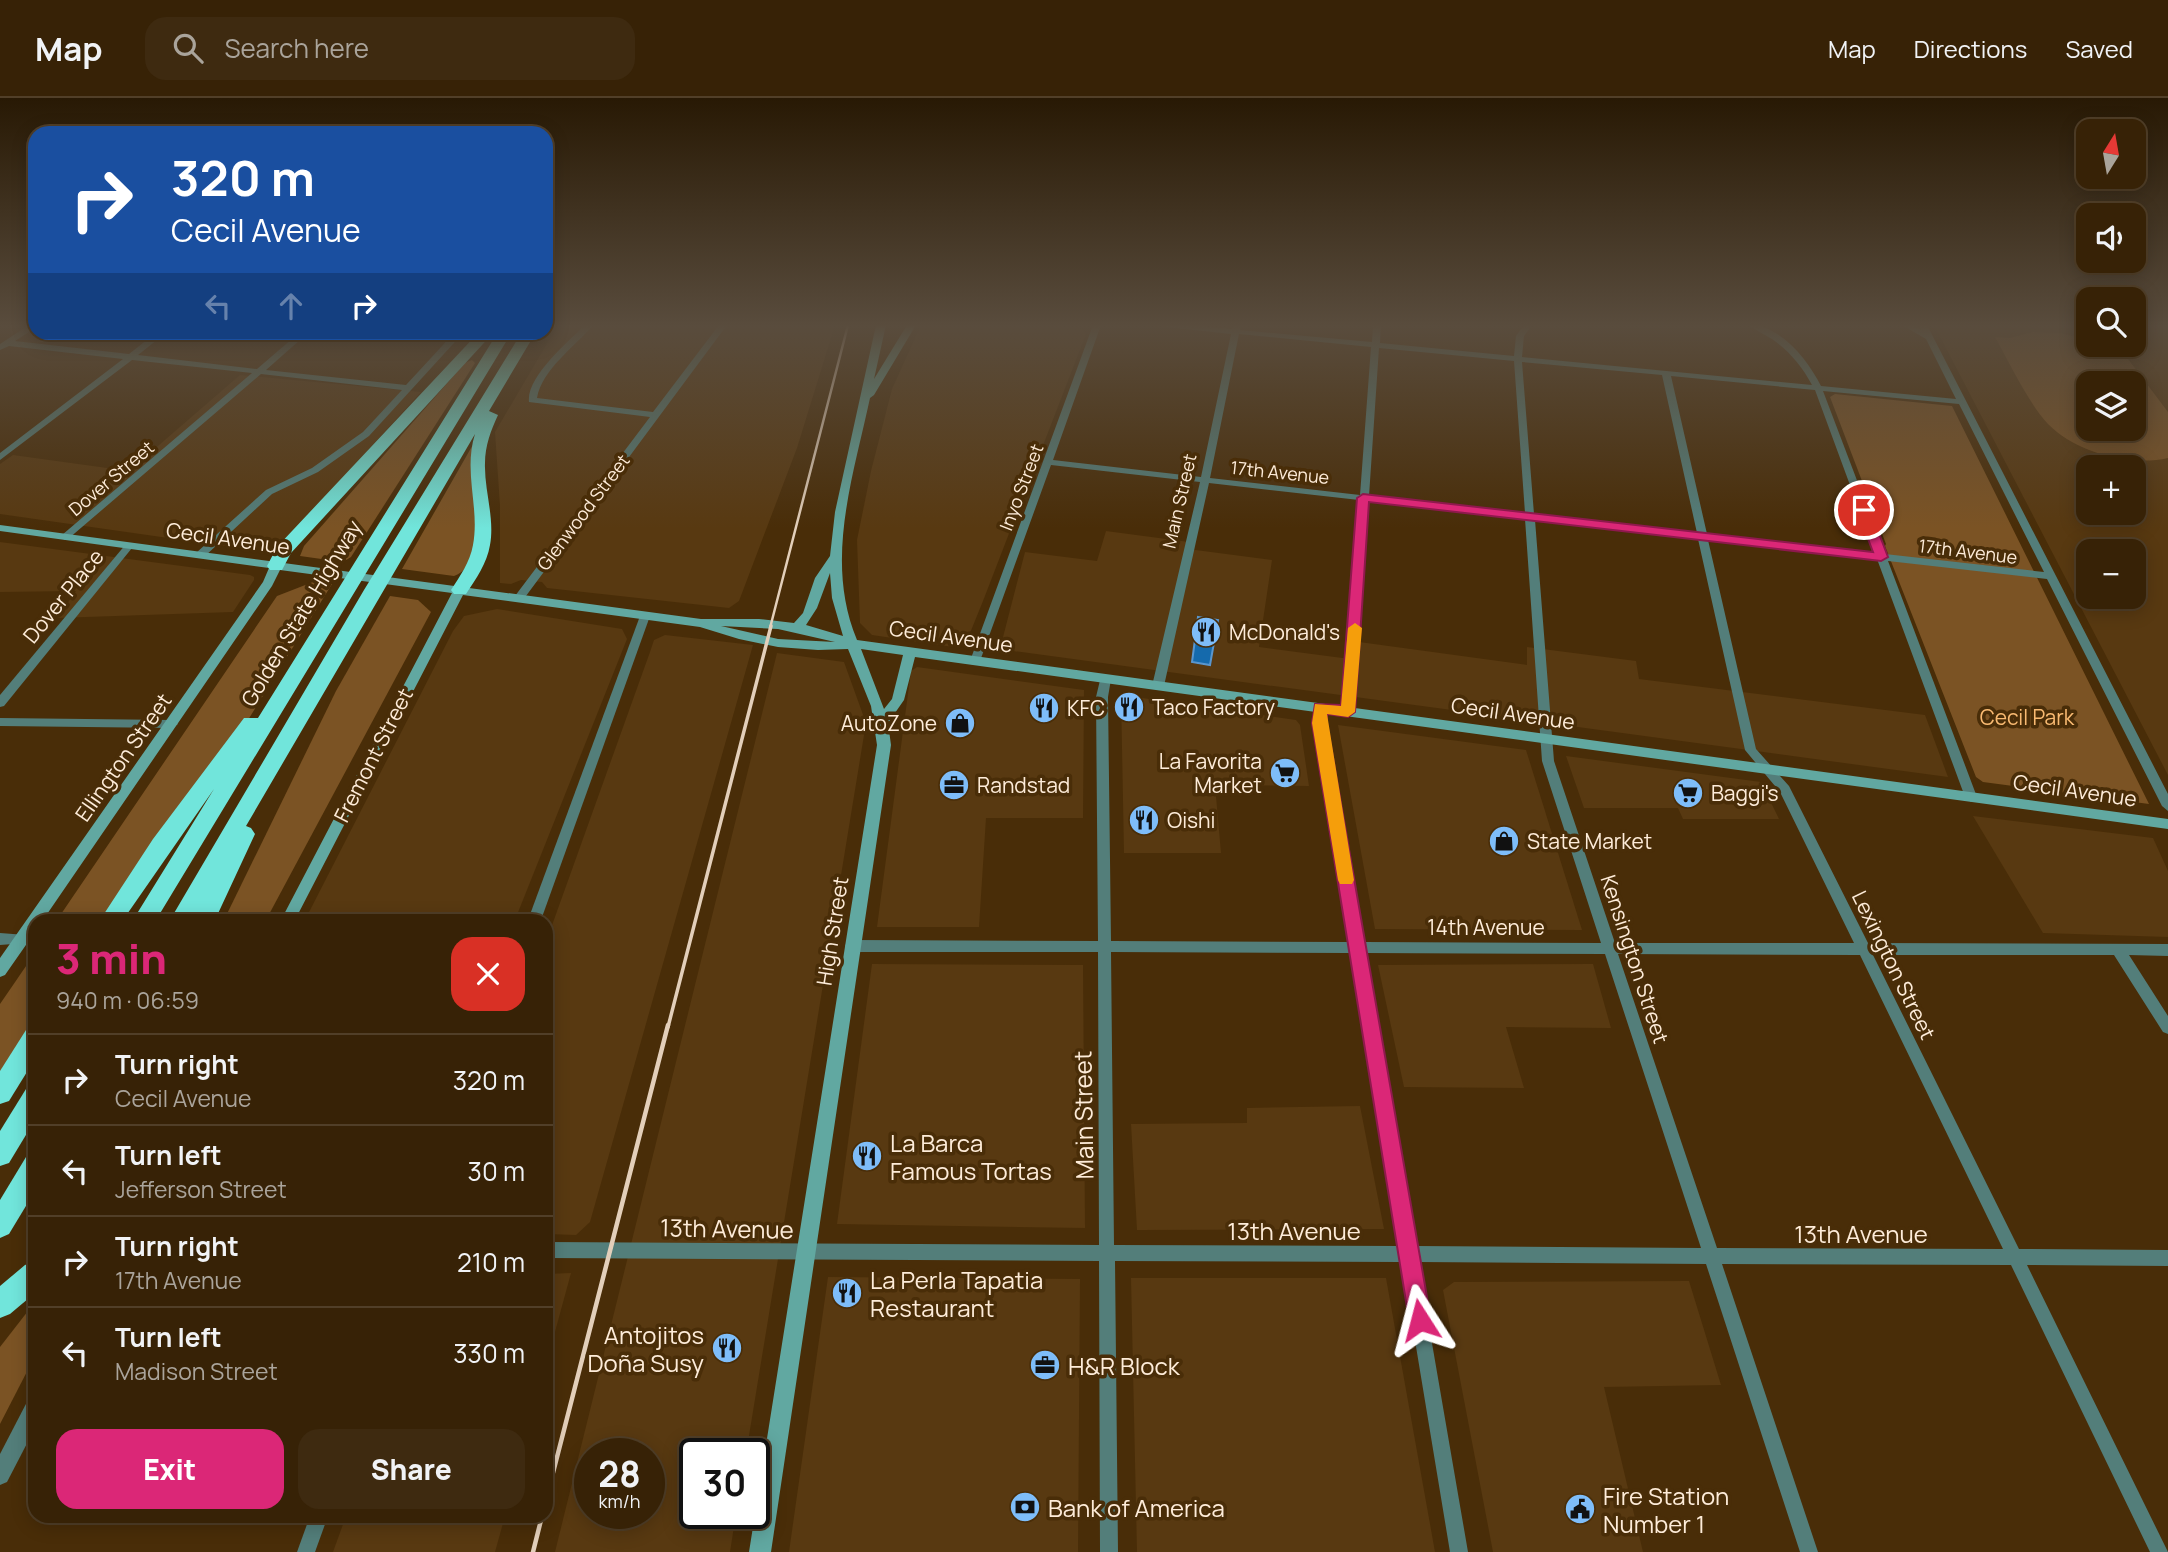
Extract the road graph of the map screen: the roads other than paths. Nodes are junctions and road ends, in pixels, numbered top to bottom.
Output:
1 (84, 393) edge
2 (234, 393) edge
3 (404, 393) edge
4 (430, 393) edge
5 (468, 393) edge
6 (492, 393) edge
7 (500, 393) edge
8 (532, 393) edge
9 (672, 393) edge
10 (866, 393) edge
11 (870, 393) edge
12 (1072, 393) edge
13 (1223, 393) edge
14 (1371, 393) edge
15 (1521, 393) edge
16 (1670, 393) edge
17 (1820, 393) edge
18 (1868, 393) edge
19 (1958, 393) edge
20 (864, 402) junction
21 (1963, 402) junction
22 (656, 415) junction
23 (0, 457) edge
24 (1047, 461) junction
25 (1205, 480) junction
26 (1363, 498) junction
27 (1530, 517) junction
28 (0, 528) edge
29 (1703, 536) junction
30 (65, 537) junction
31 (129, 546) junction
32 (200, 555) junction
33 (835, 555) junction
34 (1881, 557) junction
35 (276, 566) junction
36 (2052, 576) junction
37 (460, 590) junction
38 (519, 598) junction
39 (645, 616) junction
40 (701, 623) junction
41 (794, 629) junction
42 (853, 644) junction
43 (910, 652) junction
44 (306, 656) junction
45 (975, 661) junction
46 (1105, 679) junction
47 (1158, 686) junction
48 (0, 703) edge
49 (1320, 708) junction
50 (1348, 712) junction
51 (883, 720) junction
52 (0, 722) edge
53 (172, 724) junction
54 (1546, 738) junction
55 (1767, 769) junction
56 (266, 776) junction
57 (1971, 797) junction
58 (2168, 806) edge
59 (2168, 824) edge
60 (39, 914) edge
61 (115, 914) edge
62 (148, 914) edge
63 (185, 914) edge
64 (207, 914) edge
65 (291, 914) edge
66 (536, 914) edge
67 (28, 929) edge
68 (0, 939) edge
69 (21, 939) junction
70 (852, 946) junction
71 (1104, 946) junction
72 (1357, 948) junction
73 (1609, 948) junction
74 (2168, 950) edge
75 (1863, 951) junction
76 (2119, 952) junction
77 (0, 970) edge
78 (2168, 1028) edge
79 (28, 1049) edge
80 (0, 1093) edge
81 (28, 1108) edge
82 (0, 1154) edge
83 (28, 1178) edge
84 (0, 1226) edge
85 (553, 1250) edge
86 (807, 1252) junction
87 (1107, 1253) junction
88 (1409, 1253) junction
89 (1712, 1255) junction
90 (2014, 1257) junction
91 (2168, 1258) edge
92 (28, 1281) edge
93 (0, 1304) edge
94 (28, 1421) edge
95 (0, 1475) edge
96 (316, 1523) edge
97 (306, 1552) edge
98 (760, 1552) edge
99 (1109, 1552) edge
100 (1459, 1552) edge
101 (1809, 1552) edge
102 (2160, 1552) edge

1 - 23 street
2 - 30 street, Dover Street
3 - 32 street
4 - 35 highway
5 - 44 highway, Golden State Highway
6 - 56 highway
7 - 37 highway
8 - 22 street
9 - 22 street, Glenwood Street
10 - 20 main road, High Street
11 - 20 main road
12 - 24 street, Inyo Street
13 - 25 street, Main Street
14 - 26 street
15 - 27 street, Kensington Street
16 - 29 street, Lexington Street
17 - 34 street
18 - 21 street
19 - 21 street
20 - 33 main road, High Street
21 - 36 street
22 - 38 street, Glenwood Street
24 - 25 street, 17th Avenue
24 - 45 street, Inyo Street
25 - 26 street, 17th Avenue
25 - 47 street, Main Street
26 - 27 street, 17th Avenue
26 - 50 street
27 - 29 street, 17th Avenue
27 - 54 street, Kensington Street
28 - 30 main road, Cecil Avenue
29 - 34 street, 17th Avenue
29 - 55 street, Lexington Street
30 - 31 main road, Cecil Avenue
31 - 32 main road, Cecil Avenue
31 - 48 street, Dover Place
32 - 35 main road, Cecil Avenue
33 - 41 main road
33 - 42 main road, High Street
34 - 36 street, 17th Avenue
34 - 57 street
35 - 37 main road, Cecil Avenue
35 - 53 main road, Ellington Street
36 - 58 street
37 - 38 main road, Cecil Avenue
37 - 65 main road, Fremont Street
38 - 39 main road, Cecil Avenue
39 - 40 main road, Cecil Avenue
39 - 66 street
40 - 41 main road, Cecil Avenue
40 - 42 main road, Cecil Avenue
41 - 42 main road, Cecil Avenue
42 - 43 main road, Cecil Avenue
42 - 51 main road, High Street
43 - 45 main road, Cecil Avenue
43 - 51 main road
44 - 61 highway
44 - 62 highway, Golden State Highway
45 - 46 main road, Cecil Avenue
46 - 47 main road, Cecil Avenue
46 - 71 street, Main Street
47 - 49 main road, Cecil Avenue
49 - 50 main road, Cecil Avenue
49 - 72 street
50 - 54 main road, Cecil Avenue
51 - 70 main road, High Street
52 - 53 street
53 - 60 main road, Ellington Street
54 - 55 main road, Cecil Avenue
54 - 73 street, Kensington Street
55 - 57 main road, Cecil Avenue
55 - 75 street, Lexington Street
56 - 63 highway
56 - 64 highway
57 - 59 main road, Cecil Avenue
67 - 69 main road, Ellington Street
68 - 69 street
69 - 77 main road, Ellington Street
70 - 71 street, 14th Avenue
70 - 86 main road, High Street
71 - 72 street, 14th Avenue
71 - 87 street, Main Street
72 - 73 street, 14th Avenue
72 - 88 street
73 - 75 street, 14th Avenue
73 - 89 street, Kensington Street
74 - 76 street, 14th Avenue
75 - 76 street, 14th Avenue
75 - 90 street, Lexington Street
76 - 78 street
79 - 80 highway
81 - 82 highway
83 - 84 highway
85 - 86 street, 13th Avenue
86 - 87 street, 13th Avenue
86 - 98 main road, High Street
87 - 88 street, 13th Avenue
87 - 99 street, Main Street
88 - 89 street, 13th Avenue
88 - 100 street
89 - 90 street, 13th Avenue
89 - 101 street, Kensington Street
90 - 91 street, 13th Avenue
90 - 102 street, Lexington Street
92 - 93 highway
94 - 95 street
96 - 97 street

